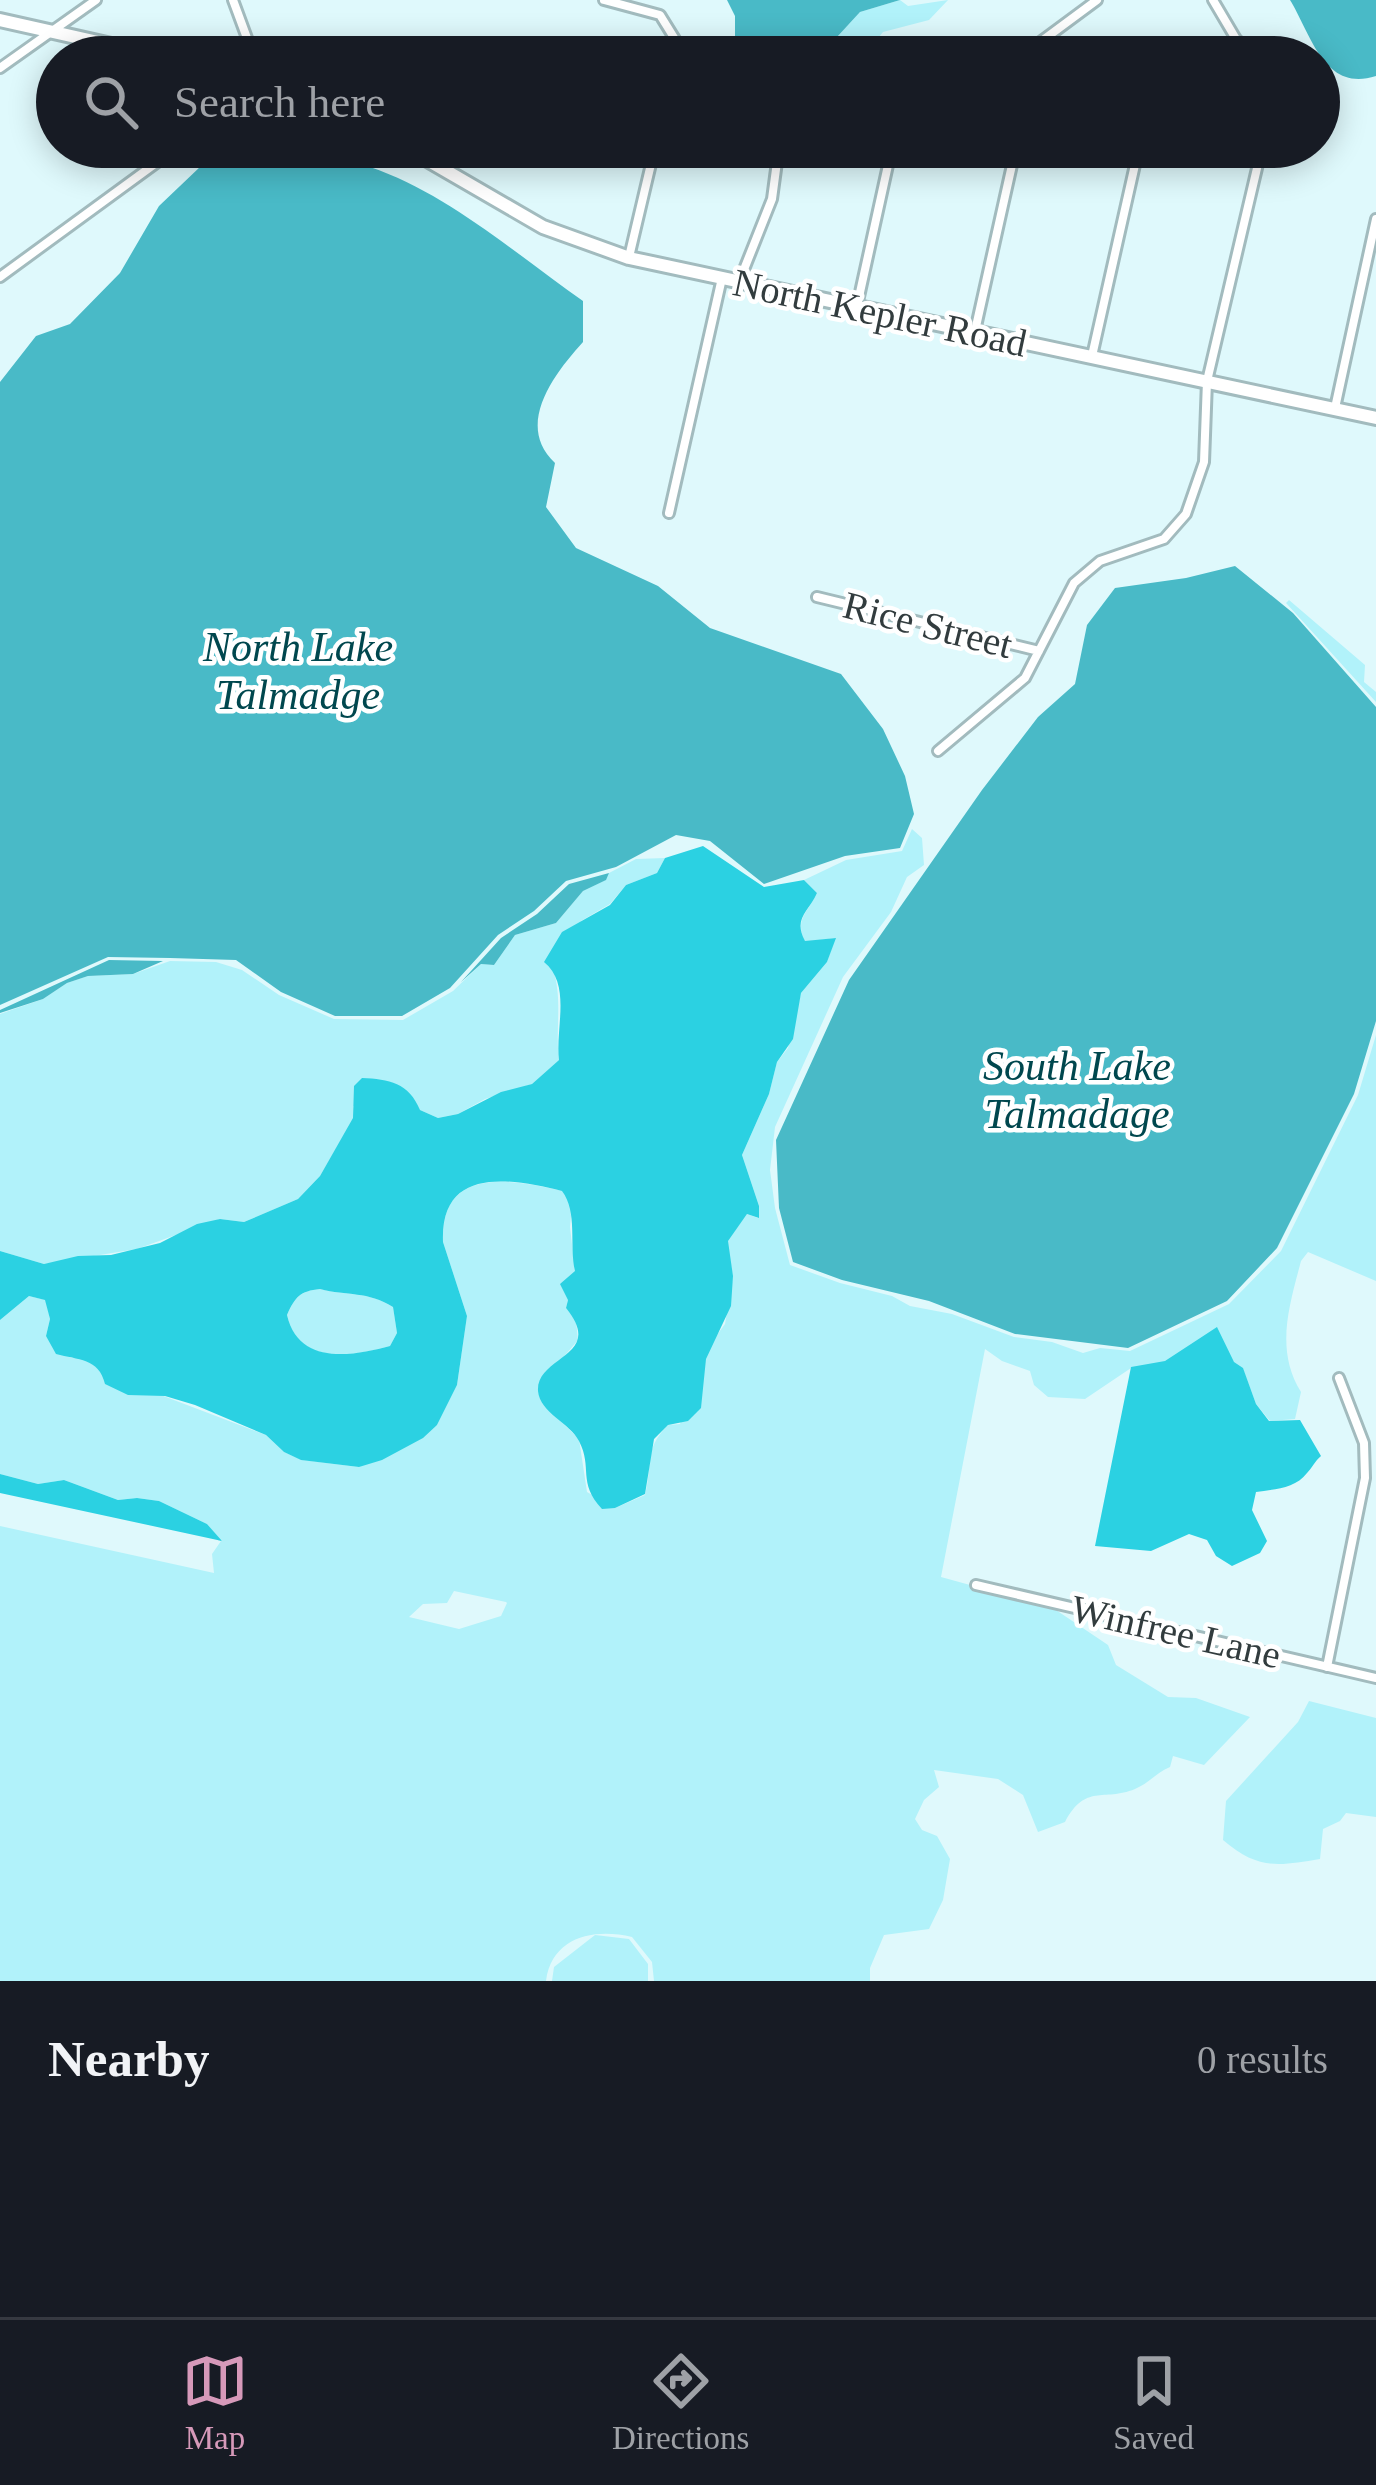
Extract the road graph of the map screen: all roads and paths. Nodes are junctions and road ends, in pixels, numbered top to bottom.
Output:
1 (96, 0) edge
2 (233, 0) edge
3 (604, 0) edge
4 (1097, 0) edge
5 (1213, 0) edge
6 (0, 20) edge
7 (50, 31) junction
8 (43, 36) edge
9 (72, 36) edge
10 (246, 36) edge
11 (673, 36) edge
12 (1048, 36) edge
13 (1236, 36) edge
14 (36, 41) edge
15 (0, 68) edge
16 (149, 168) edge
17 (441, 168) edge
18 (650, 168) edge
19 (776, 168) edge
20 (887, 168) edge
21 (1011, 168) edge
22 (1134, 168) edge
23 (1257, 168) edge
24 (1376, 219) edge
25 (629, 258) junction
26 (0, 277) edge
27 (722, 278) junction
28 (740, 282) junction
29 (857, 306) junction
30 (974, 332) junction
31 (1092, 357) junction
32 (1207, 381) junction
33 (1334, 410) junction
34 (1376, 418) edge
35 (669, 513) dead end
36 (817, 597) dead end
37 (1040, 651) junction
38 (938, 752) dead end
39 (1340, 1378) dead end
40 (976, 1585) dead end
41 (1327, 1667) junction
42 (1376, 1678) edge

1 - 7 street
2 - 10 street
3 - 11 street
4 - 12 street
5 - 13 street
6 - 7 main road
7 - 8 street
7 - 9 main road
14 - 15 street
16 - 26 street
17 - 25 main road, North Kepler Road
18 - 25 street
19 - 28 street
20 - 29 street
21 - 30 street
22 - 31 street
23 - 32 street
24 - 33 street
25 - 27 main road, North Kepler Road
27 - 28 main road, North Kepler Road
27 - 35 street
28 - 29 main road, North Kepler Road
29 - 30 main road, North Kepler Road
30 - 31 main road, North Kepler Road
31 - 32 main road, North Kepler Road
32 - 33 main road, North Kepler Road
32 - 37 street
33 - 34 main road, North Kepler Road
36 - 37 street, Rice Street
37 - 38 street
39 - 41 street
40 - 41 street, Winfree Lane
41 - 42 street, Winfree Lane

